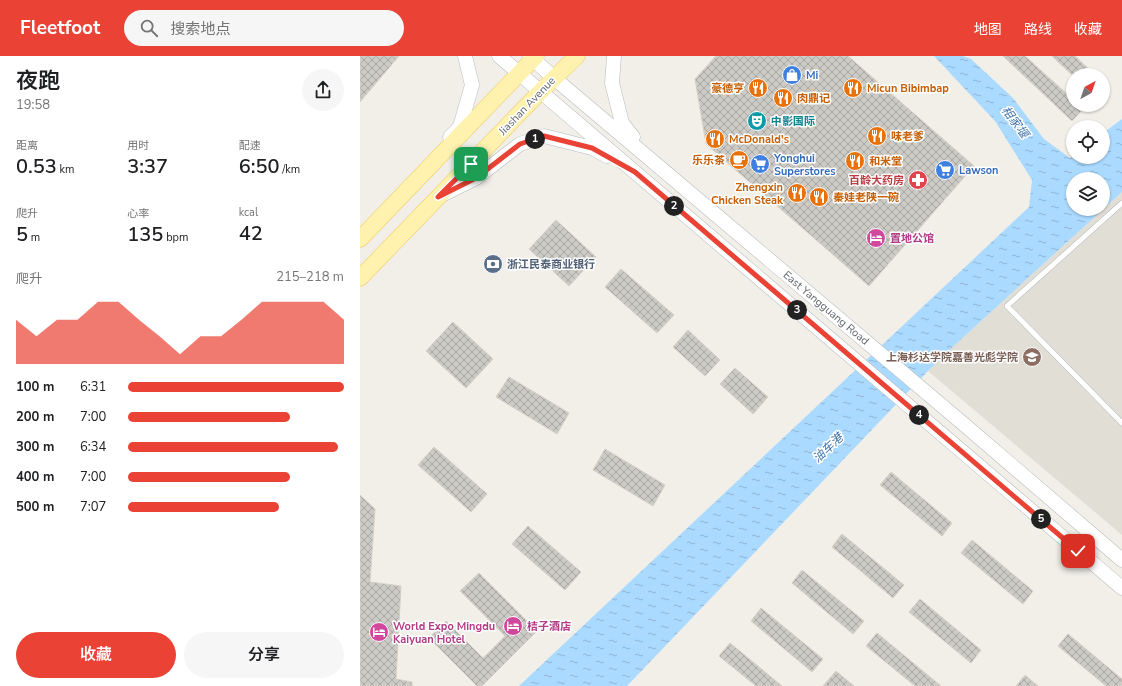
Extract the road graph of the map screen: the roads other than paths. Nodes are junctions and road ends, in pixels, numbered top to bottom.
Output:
1 (465, 56) edge
2 (499, 56) edge
3 (577, 56) edge
4 (614, 56) edge
5 (533, 57) edge
6 (519, 73) junction
7 (554, 78) junction
8 (540, 92) junction
9 (437, 158) junction
10 (649, 158) junction
11 (635, 172) junction
12 (438, 197) junction
13 (1122, 202) edge
14 (360, 239) edge
15 (360, 278) edge
16 (1122, 423) edge
17 (1122, 560) edge
18 (1122, 588) edge

1 - 9 main road
2 - 6 main road, East Yangguang Road
3 - 7 main road, Jiashan Avenue
4 - 10 main road
5 - 6 main road
5 - 7 main road, East Yangguang Road
6 - 8 main road, East Yangguang Road
6 - 9 main road
7 - 8 main road, Jiashan Avenue
7 - 10 main road, East Yangguang Road
8 - 11 main road, East Yangguang Road
8 - 12 main road, Jiashan Avenue
9 - 14 main road
10 - 17 main road, East Yangguang Road
11 - 12 main road
11 - 18 main road, East Yangguang Road
12 - 15 main road, Jiashan Avenue
13 - 16 lane

